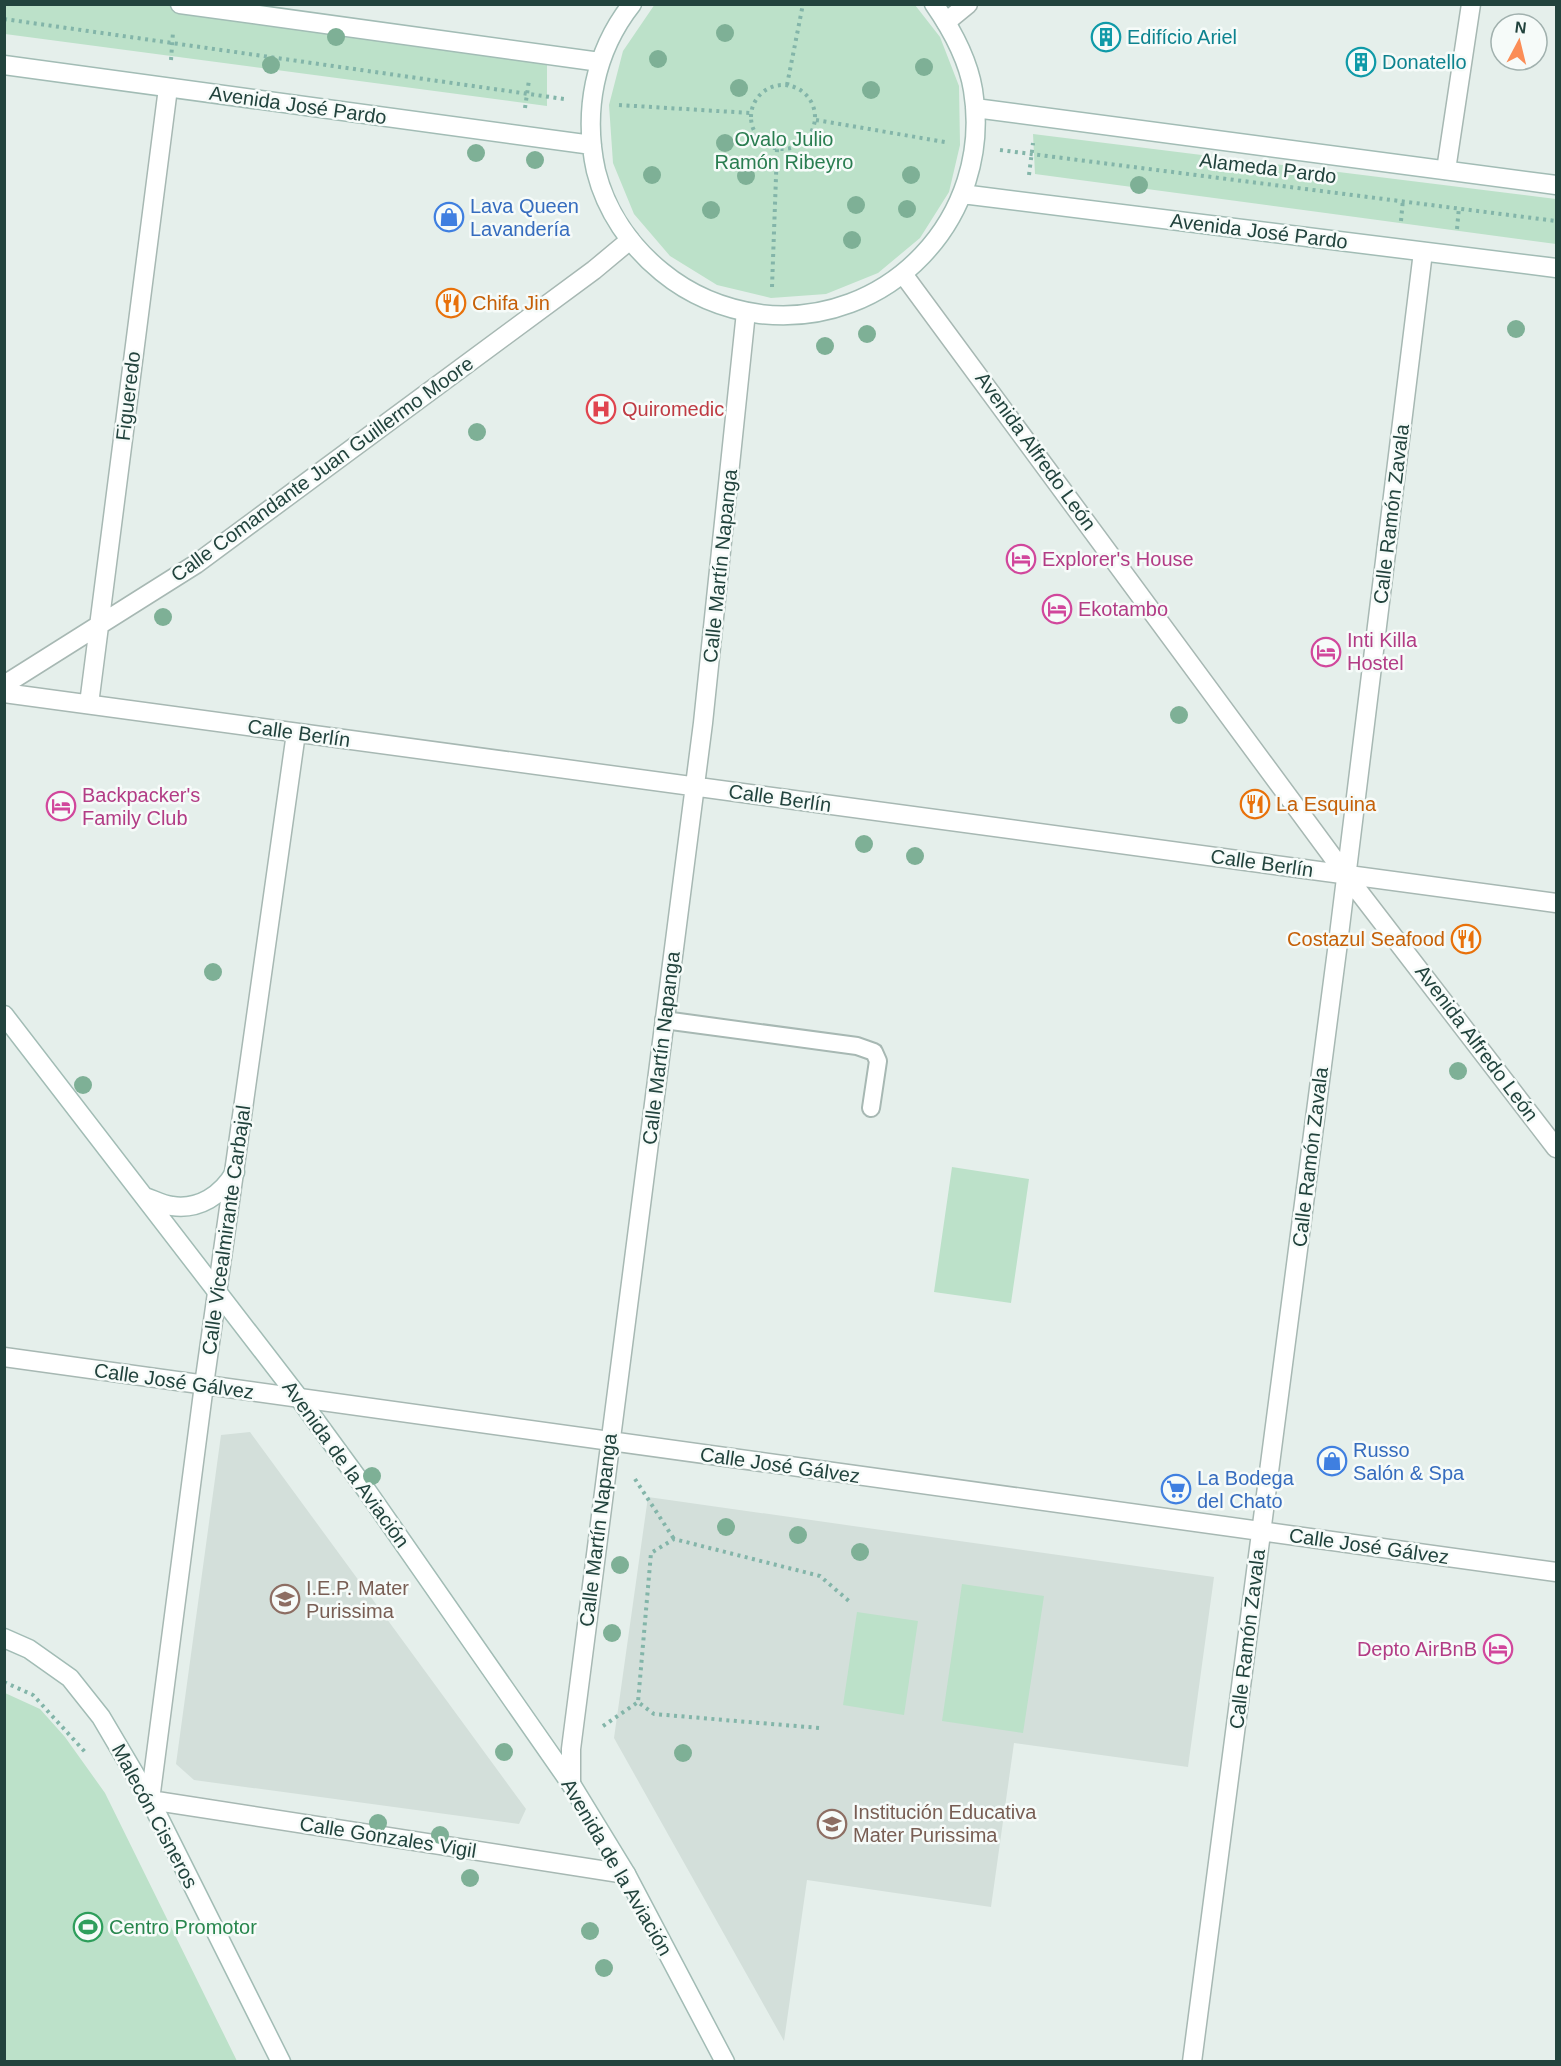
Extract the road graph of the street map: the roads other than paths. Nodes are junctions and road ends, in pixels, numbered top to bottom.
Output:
1 (180, 4) edge
2 (632, 4) edge
3 (934, 4) edge
4 (968, 4) edge
5 (1471, 4) edge
6 (946, 22) junction
7 (600, 62) junction
8 (4, 65) edge
9 (168, 88) junction
10 (975, 108) junction
11 (592, 145) junction
12 (1455, 172) junction
13 (1557, 185) edge
14 (962, 194) junction
15 (630, 240) junction
16 (1423, 252) junction
17 (1557, 268) edge
18 (903, 274) junction
19 (746, 312) junction
20 (98, 627) junction
21 (4, 685) edge
22 (4, 693) edge
23 (89, 704) junction
24 (296, 733) junction
25 (695, 787) junction
26 (1346, 874) junction
27 (1557, 903) edge
28 (4, 1015) edge
29 (664, 1020) junction
30 (871, 1108) dead end
31 (1557, 1148) edge
32 (235, 1172) junction
33 (143, 1196) junction
34 (217, 1292) junction
35 (4, 1357) edge
36 (204, 1385) junction
37 (298, 1398) junction
38 (610, 1441) junction
39 (1261, 1532) junction
40 (1557, 1572) edge
41 (4, 1638) edge
42 (570, 1784) junction
43 (150, 1800) junction
44 (626, 1874) junction
45 (281, 2061) edge
46 (725, 2061) edge
47 (1192, 2061) edge

1 - 7 street
2 - 7 street
3 - 6 street
4 - 6 street
5 - 12 street
6 - 10 street
7 - 11 street
8 - 9 street, Avenida José Pardo
9 - 11 street, Avenida José Pardo
9 - 20 street, Figueredo
10 - 12 street
10 - 14 street
11 - 15 street
12 - 13 street
14 - 16 street, Avenida José Pardo
14 - 18 street
15 - 19 street
15 - 20 street, Calle Comandante Juan Guillermo Moore
16 - 17 street, Avenida José Pardo
16 - 26 street, Calle Ramón Zavala
18 - 19 street
18 - 26 street, Avenida Alfredo León
19 - 25 street, Calle Martín Napanga
20 - 21 street, Calle Comandante Juan Guillermo Moore
20 - 23 street, Figueredo
22 - 23 street, Calle Berlín
23 - 24 street, Calle Berlín
24 - 25 street, Calle Berlín
24 - 32 street, Calle Vicealmirante Carbajal
25 - 26 street, Calle Berlín
25 - 29 street, Calle Martín Napanga
26 - 27 street, Calle Berlín
26 - 31 street, Avenida Alfredo León
26 - 39 street, Calle Ramón Zavala
28 - 33 street, Avenida de la Aviación
29 - 30 lane
29 - 38 street, Calle Martín Napanga
32 - 33 street
32 - 34 street, Calle Vicealmirante Carbajal
33 - 34 street, Avenida de la Aviación
34 - 36 street, Calle Vicealmirante Carbajal
34 - 37 street, Avenida de la Aviación
35 - 36 street, Calle José Gálvez
36 - 37 street, Calle José Gálvez
36 - 43 street, Calle Vicealmirante Carbajal
37 - 38 street, Calle José Gálvez
37 - 42 street, Avenida de la Aviación
38 - 39 street, Calle José Gálvez
38 - 42 street, Calle Martín Napanga
39 - 40 street, Calle José Gálvez
39 - 47 street, Calle Ramón Zavala
41 - 43 street, Malecón Cisneros
42 - 44 street, Avenida de la Aviación
43 - 44 street, Calle Gonzales Vigil
43 - 45 street, Malecón Cisneros
44 - 46 street, Avenida de la Aviación

